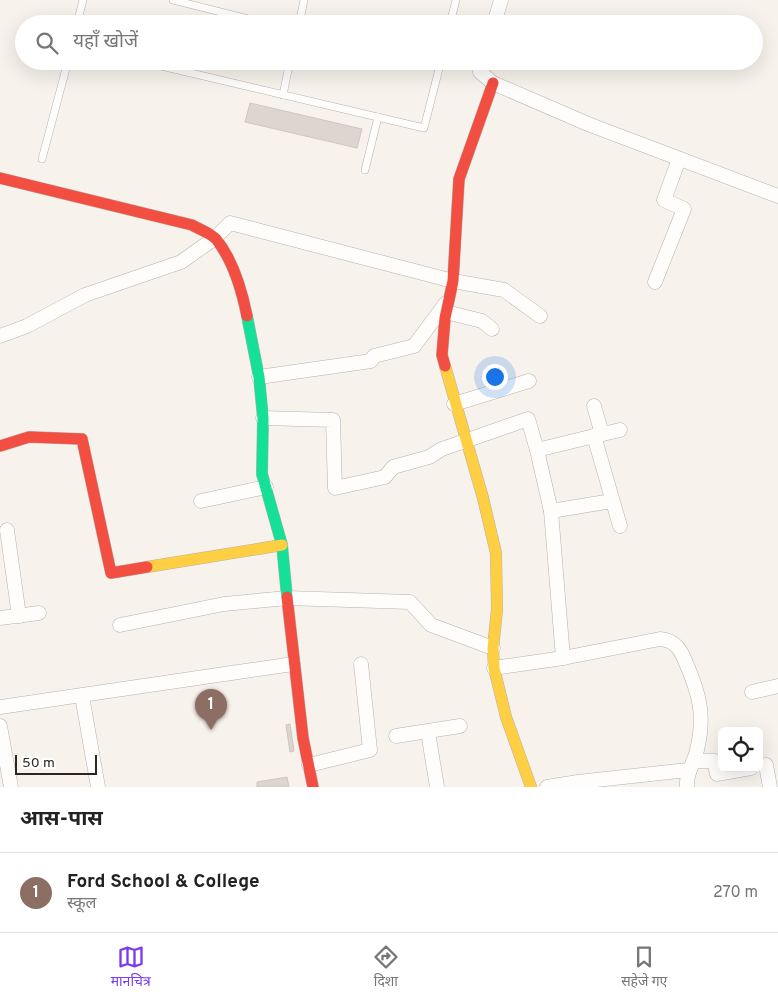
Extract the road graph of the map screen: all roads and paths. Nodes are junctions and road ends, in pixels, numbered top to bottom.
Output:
1 (83, 0) edge
2 (173, 0) edge
3 (304, 0) edge
4 (456, 0) edge
5 (501, 0) edge
6 (79, 15) edge
7 (233, 15) edge
8 (301, 15) edge
9 (452, 15) edge
10 (497, 15) edge
11 (66, 70) edge
12 (178, 70) edge
13 (288, 70) edge
14 (439, 70) edge
15 (481, 70) edge
16 (493, 83) junction
17 (282, 95) junction
18 (378, 117) junction
19 (42, 159) dead end
20 (679, 159) junction
21 (365, 170) dead end
22 (0, 178) edge
23 (778, 196) edge
24 (215, 238) junction
25 (453, 281) junction
26 (655, 282) dead end
27 (449, 298) junction
28 (446, 312) junction
29 (540, 316) dead end
30 (492, 329) dead end
31 (0, 336) edge
32 (259, 377) junction
33 (529, 381) dead end
34 (454, 404) junction
35 (594, 406) dead end
36 (263, 418) junction
37 (620, 430) dead end
38 (598, 435) junction
39 (466, 440) junction
40 (0, 446) edge
41 (537, 450) junction
42 (266, 487) junction
43 (201, 501) dead end
44 (612, 501) junction
45 (551, 511) junction
46 (620, 526) dead end
47 (7, 530) dead end
48 (282, 546) junction
49 (287, 598) junction
50 (39, 613) dead end
51 (19, 616) junction
52 (0, 618) edge
53 (120, 625) dead end
54 (493, 648) junction
55 (563, 658) junction
56 (292, 664) junction
57 (361, 664) dead end
58 (494, 668) junction
59 (778, 686) edge
60 (752, 692) dead end
61 (82, 696) junction
62 (0, 707) edge
63 (0, 726) edge
64 (460, 726) dead end
65 (428, 732) junction
66 (396, 736) dead end
67 (308, 765) junction
68 (690, 765) junction
69 (768, 766) edge
70 (728, 772) edge
71 (11, 787) edge
72 (98, 787) edge
73 (313, 787) edge
74 (437, 787) edge
75 (531, 787) edge
76 (547, 787) edge
77 (688, 787) edge
78 (770, 787) edge

1 - 6 lane
2 - 7 lane
3 - 8 lane
4 - 9 lane
5 - 10 street
11 - 19 lane
12 - 17 lane
13 - 17 lane
14 - 18 lane
15 - 16 street
16 - 20 street
16 - 25 street
17 - 18 lane
18 - 21 lane
20 - 23 street
20 - 26 street
22 - 24 street
24 - 25 street
24 - 31 street
24 - 32 street
25 - 27 street
25 - 29 street
27 - 28 street
27 - 32 street
28 - 30 street
28 - 34 street
32 - 36 street
33 - 34 street
34 - 39 street
35 - 38 street
36 - 39 street
36 - 42 street
37 - 38 street
38 - 41 street
38 - 44 street
39 - 41 street
39 - 54 street
40 - 48 street
41 - 45 street
42 - 43 street
42 - 48 street
44 - 45 street
44 - 46 street
45 - 55 street
47 - 51 street
48 - 49 street
49 - 53 street
49 - 54 street
49 - 56 street
50 - 51 street
51 - 52 street
54 - 58 street
55 - 58 street
55 - 68 street
56 - 61 street
56 - 67 street
57 - 67 street
58 - 75 street
59 - 60 street
61 - 62 street
61 - 72 street
63 - 71 street
64 - 65 street
65 - 66 street
65 - 74 street
67 - 73 street
68 - 70 street
68 - 76 street
68 - 77 street
69 - 78 street

